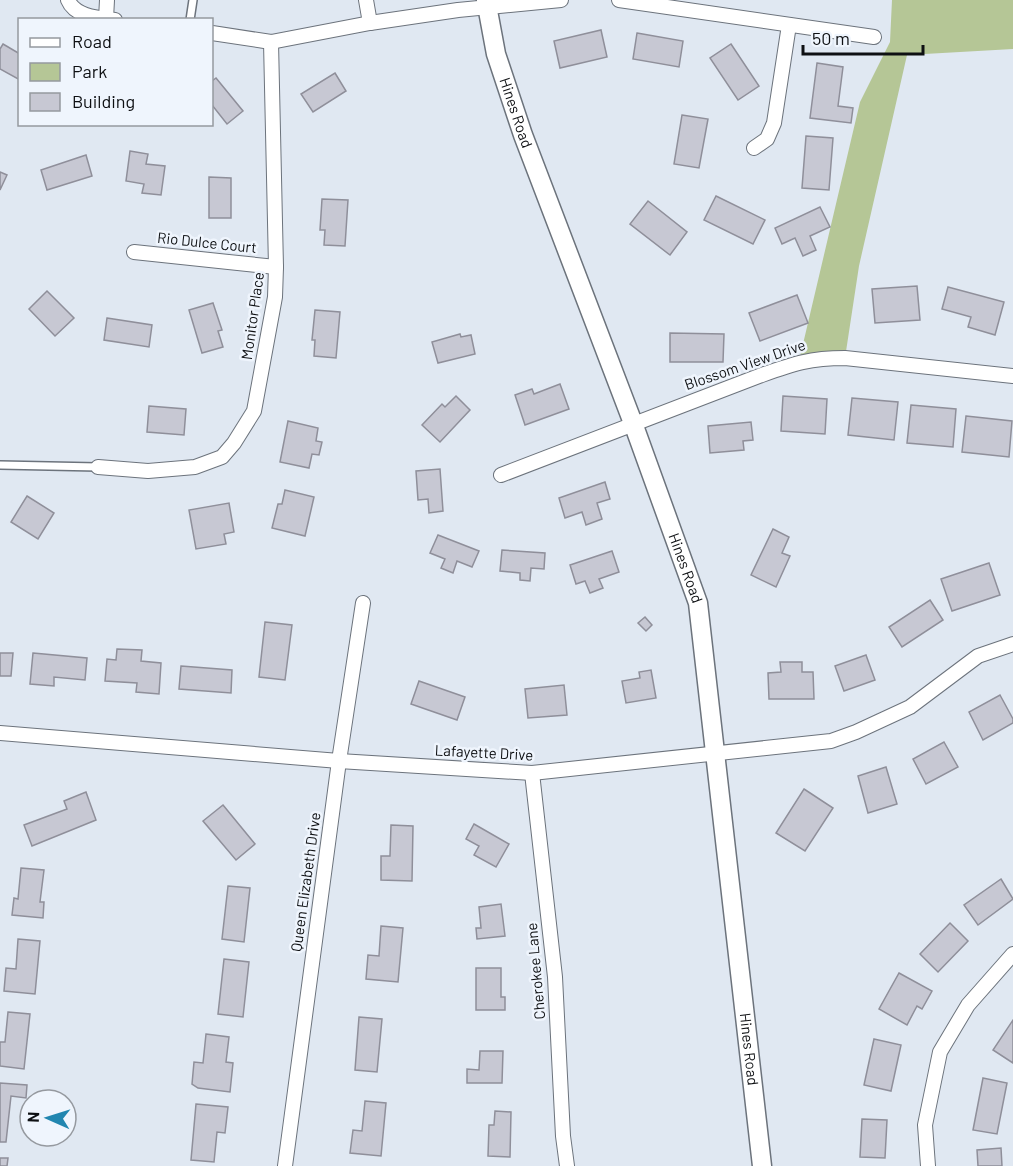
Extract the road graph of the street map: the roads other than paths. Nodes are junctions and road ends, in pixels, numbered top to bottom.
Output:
1 (69, 0) edge
2 (108, 0) edge
3 (193, 0) edge
4 (366, 0) edge
5 (561, 0) edge
6 (619, 0) edge
7 (486, 3) edge
8 (102, 18) edge
9 (106, 18) edge
10 (190, 18) edge
11 (370, 23) junction
12 (789, 25) junction
13 (213, 33) edge
14 (874, 37) dead end
15 (271, 42) junction
16 (754, 148) dead end
17 (134, 252) dead end
18 (276, 267) junction
19 (1013, 376) edge
20 (633, 423) junction
21 (0, 465) edge
22 (98, 466) joint
23 (501, 475) dead end
24 (363, 603) dead end
25 (1013, 644) edge
26 (0, 733) edge
27 (716, 752) junction
28 (339, 761) junction
29 (532, 773) junction
30 (1013, 954) edge
31 (285, 1166) edge
32 (567, 1166) edge
33 (762, 1166) edge
34 (928, 1166) edge

1 - 8 street
2 - 9 street
3 - 10 lane
4 - 11 street
5 - 7 street
6 - 12 street
7 - 11 street
7 - 20 street, Hines Road
11 - 15 street
12 - 14 street
12 - 16 street
13 - 15 street
15 - 18 street, Monitor Place
17 - 18 street, Rio Dulce Court
18 - 22 street, Monitor Place
19 - 20 street, Blossom View Drive
20 - 23 street, Blossom View Drive
20 - 27 street, Hines Road
21 - 22 lane
24 - 28 street, Queen Elizabeth Drive
25 - 27 street, Lafayette Drive
26 - 28 street, Lafayette Drive
27 - 29 street, Lafayette Drive
27 - 33 street, Hines Road
28 - 29 street, Lafayette Drive
28 - 31 street, Queen Elizabeth Drive
29 - 32 street, Cherokee Lane
30 - 34 street

